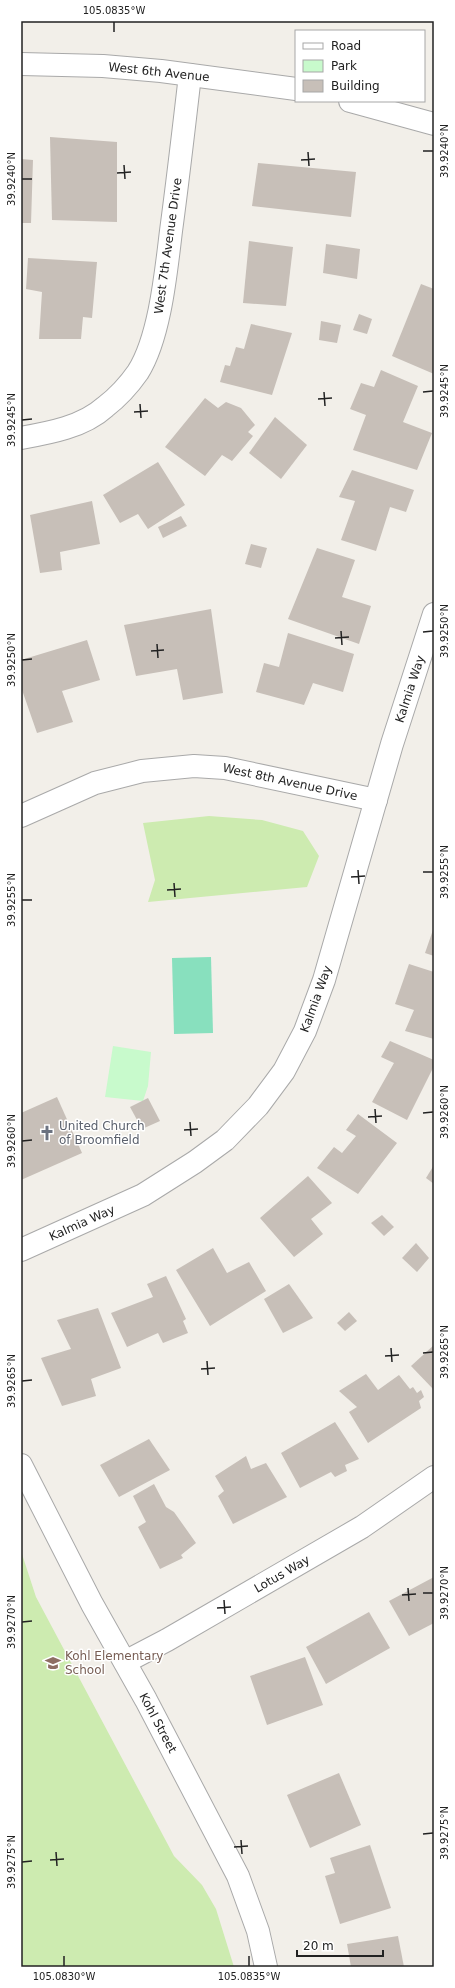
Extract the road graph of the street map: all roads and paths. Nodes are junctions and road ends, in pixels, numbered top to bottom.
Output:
1 (21, 64) edge
2 (190, 75) junction
3 (295, 89) edge
4 (354, 102) edge
5 (434, 124) edge
6 (21, 438) edge
7 (434, 614) edge
8 (376, 800) junction
9 (21, 816) edge
10 (21, 1250) edge
11 (21, 1465) edge
12 (434, 1477) edge
13 (125, 1662) junction
14 (266, 1967) edge

1 - 2 street, West 6th Avenue
2 - 3 street, West 6th Avenue
2 - 6 street, West 7th Avenue Drive
4 - 5 street
7 - 8 street, Kalmia Way
8 - 9 street, West 8th Avenue Drive
8 - 10 street, Kalmia Way
11 - 13 street, Kohl Street
12 - 13 street, Lotus Way
13 - 14 street, Kohl Street

